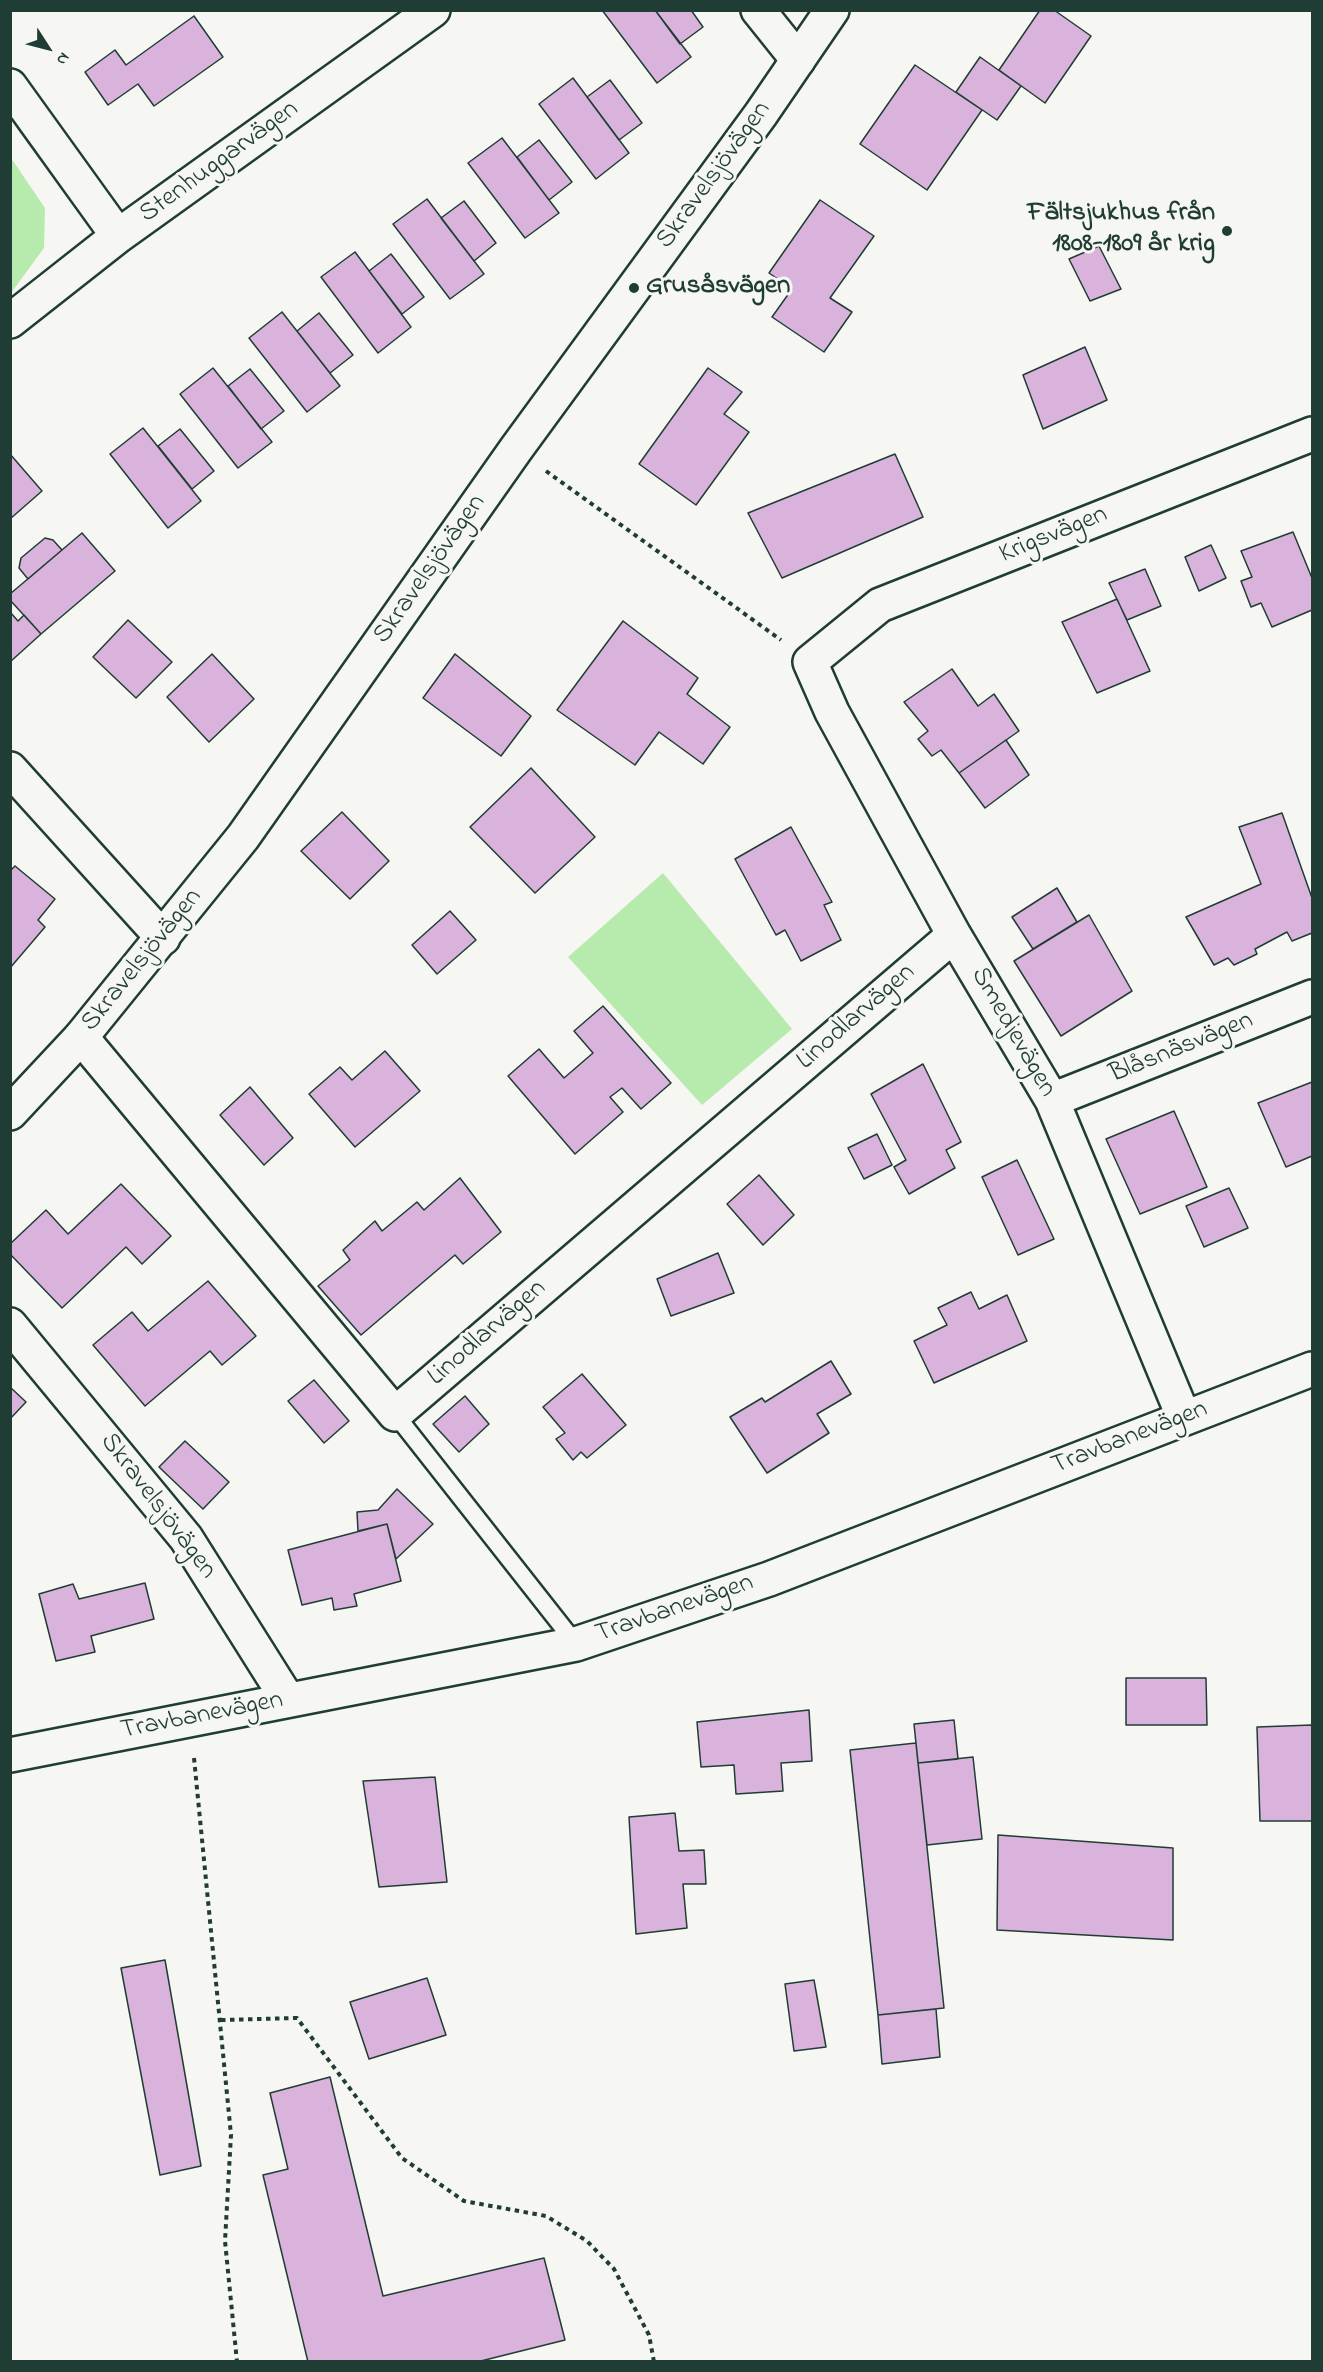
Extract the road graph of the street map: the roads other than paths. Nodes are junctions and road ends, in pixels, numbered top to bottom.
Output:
1 (433, 10) edge
2 (758, 10) edge
3 (832, 10) edge
4 (798, 60) junction
5 (10, 86) edge
6 (118, 236) junction
7 (10, 321) edge
8 (1312, 434) edge
9 (810, 662) joint
10 (10, 769) edge
11 (954, 935) junction
12 (163, 938) junction
13 (1312, 997) edge
14 (81, 1037) junction
15 (1052, 1100) junction
16 (10, 1113) edge
17 (10, 1325) edge
18 (1312, 1370) edge
19 (395, 1414) junction
20 (1184, 1418) junction
21 (576, 1644) junction
22 (288, 1700) junction
23 (10, 1755) edge

1 - 6 street, Stenhuggarvägen
2 - 4 street
3 - 4 street, Skravelsjövägen
4 - 12 street, Skravelsjövägen
5 - 6 street
6 - 7 street, Stenhuggarvägen
8 - 9 street, Krigsvägen
9 - 11 street, Smedjevägen
10 - 12 street
11 - 15 street, Smedjevägen
11 - 19 street, Linodlarvägen
12 - 14 street, Skravelsjövägen
13 - 15 street, Blåsnäsvägen
14 - 16 street, Skravelsjövägen
14 - 19 street
15 - 20 street, Smedjevägen
17 - 22 street, Skravelsjövägen
18 - 20 street, Travbanevägen
19 - 21 lane
20 - 21 street, Travbanevägen
21 - 22 street, Travbanevägen
22 - 23 street, Travbanevägen

